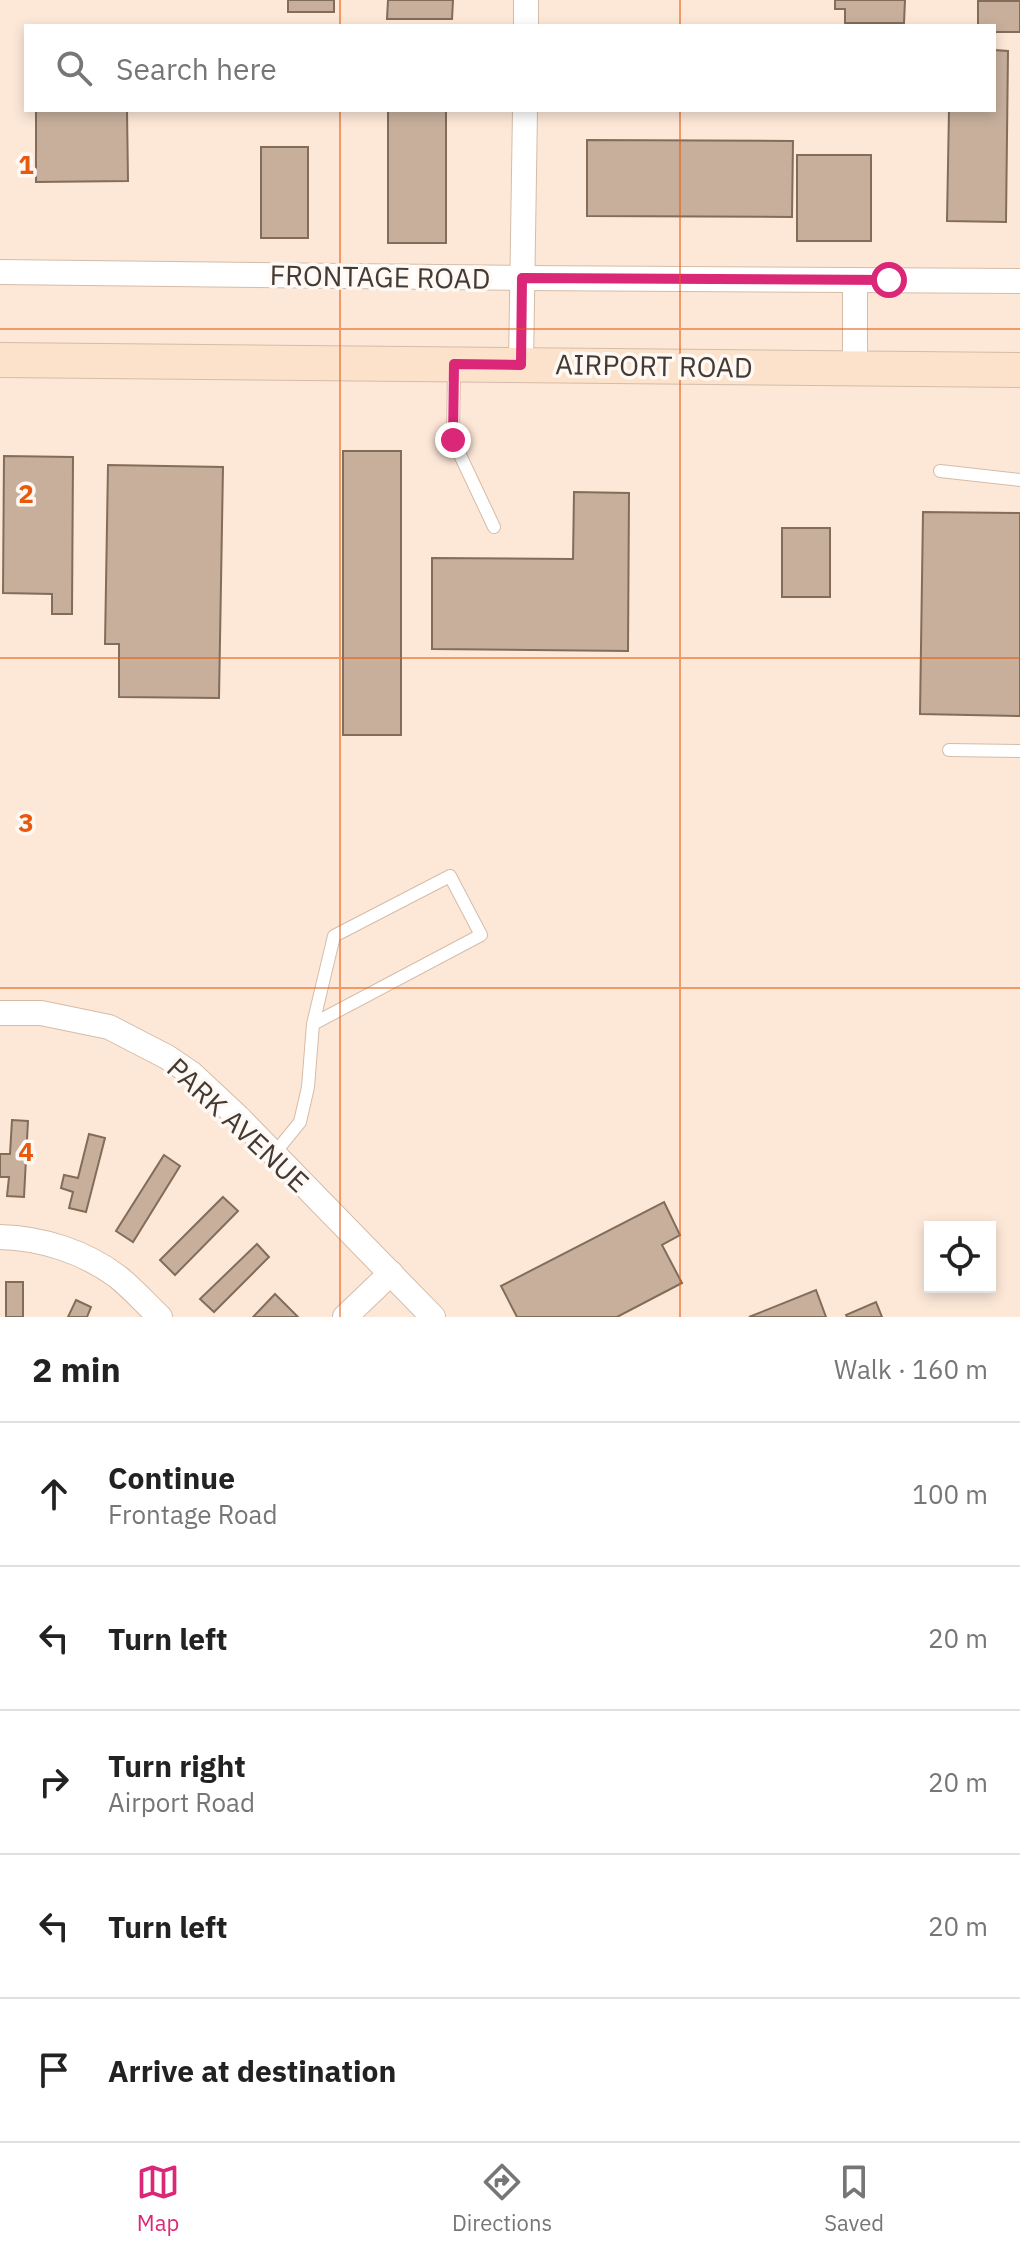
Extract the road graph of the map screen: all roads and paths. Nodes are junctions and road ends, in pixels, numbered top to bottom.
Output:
1 (526, 0) edge
2 (526, 24) edge
3 (525, 112) edge
4 (0, 272) edge
5 (522, 278) junction
6 (855, 280) junction
7 (1020, 281) edge
8 (0, 360) edge
9 (454, 364) junction
10 (521, 365) junction
11 (855, 368) junction
12 (1020, 370) edge
13 (940, 471) dead end
14 (1020, 480) edge
15 (494, 527) dead end
16 (949, 750) dead end
17 (1020, 751) edge
18 (0, 1013) edge
19 (313, 1024) junction
20 (274, 1154) junction
21 (0, 1237) edge
22 (391, 1273) junction
23 (160, 1317) edge
24 (345, 1317) edge
25 (433, 1317) edge

1 - 2 street
3 - 5 street
4 - 5 street, FRONTAGE ROAD
5 - 6 street, FRONTAGE ROAD
5 - 10 street
6 - 7 street, FRONTAGE ROAD
6 - 11 street
8 - 9 main road, AIRPORT ROAD
9 - 10 main road, AIRPORT ROAD
9 - 15 lane
10 - 11 main road, AIRPORT ROAD
11 - 12 main road, AIRPORT ROAD
13 - 14 lane
16 - 17 lane
18 - 20 street, PARK AVENUE
19 - 19 lane
19 - 20 lane
20 - 22 street, PARK AVENUE
21 - 23 street
22 - 24 street
22 - 25 street, PARK AVENUE

